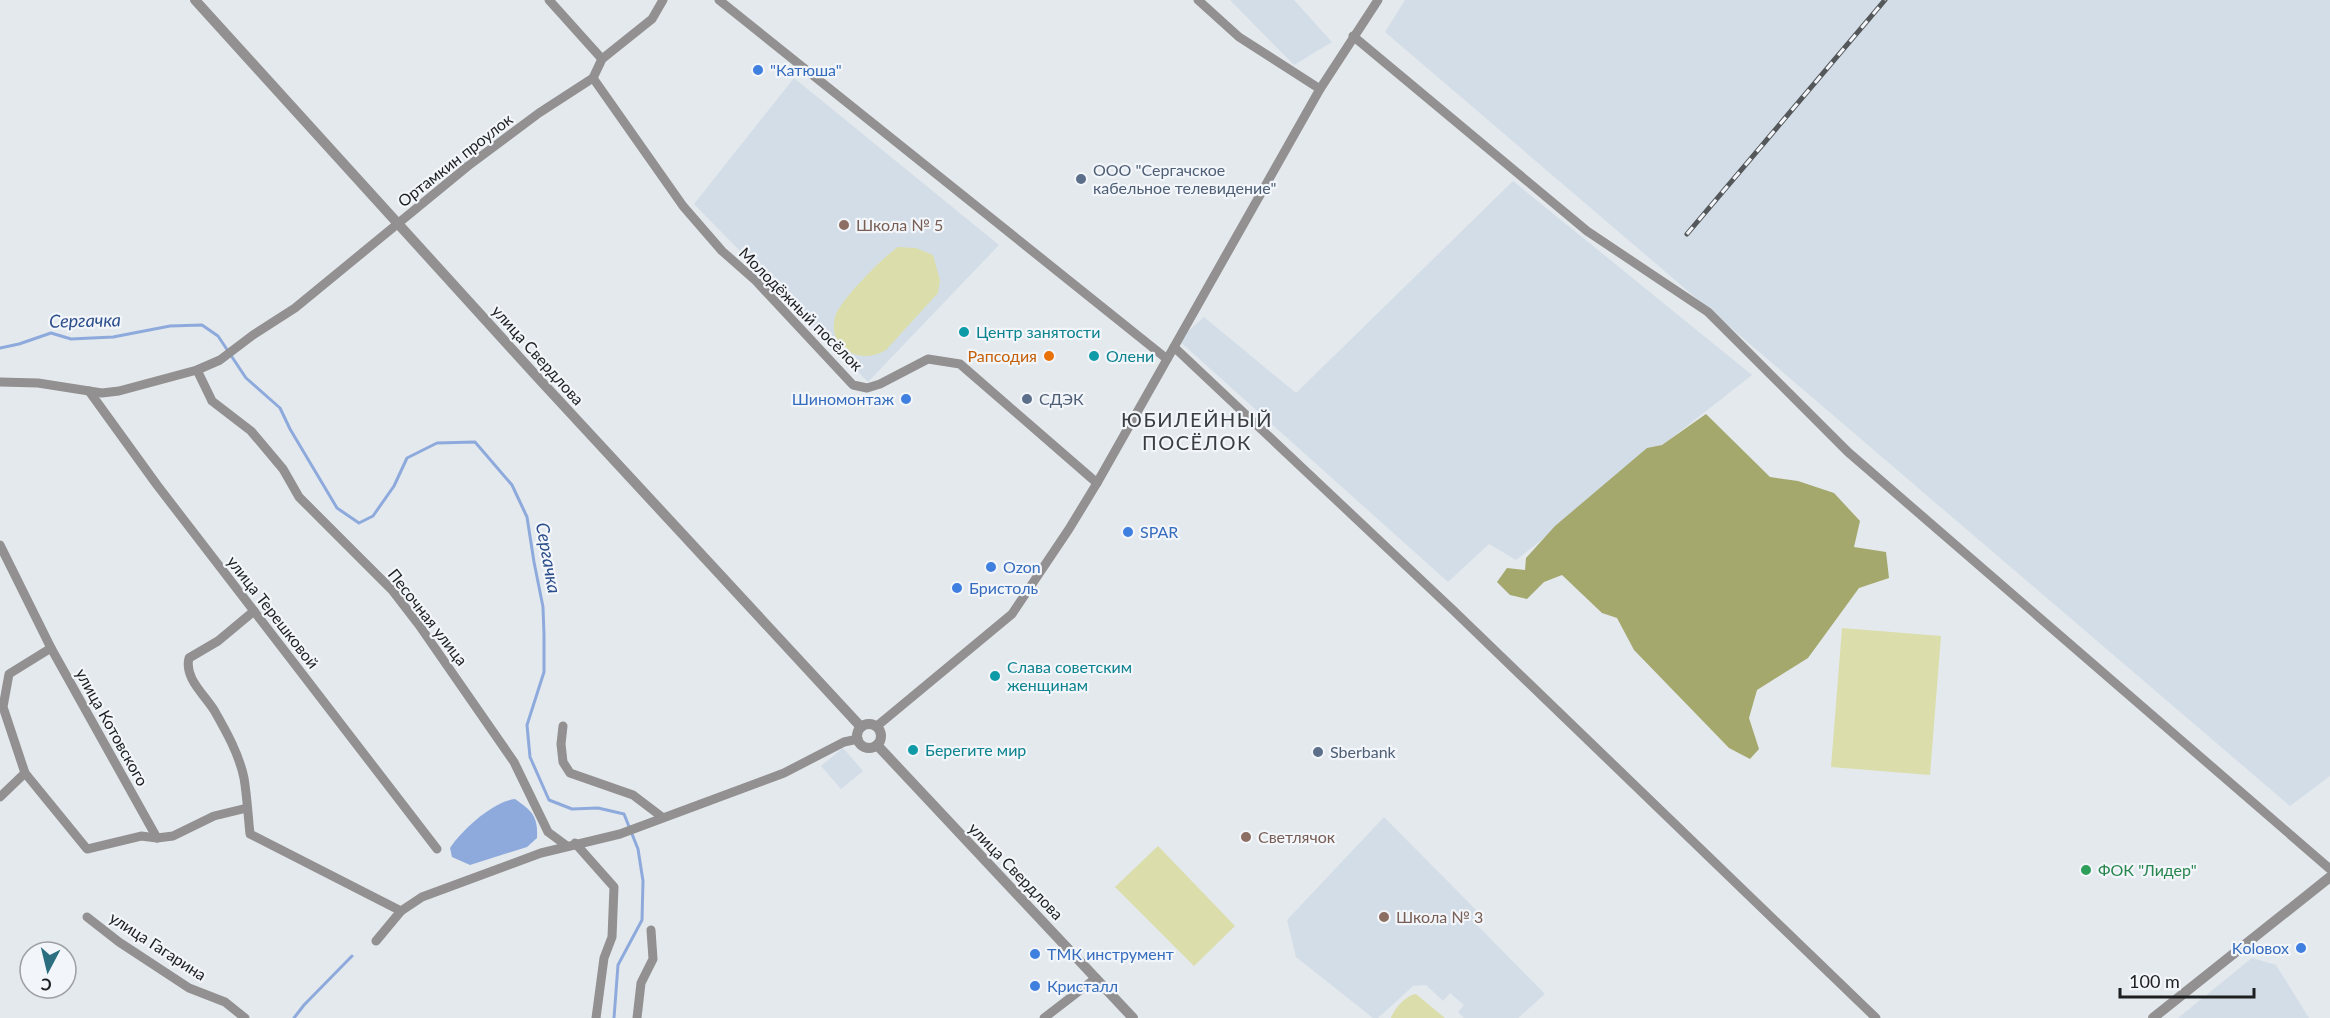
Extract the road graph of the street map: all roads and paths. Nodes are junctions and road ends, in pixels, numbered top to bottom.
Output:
1 (195, 0) edge
2 (549, 0) edge
3 (663, 0) edge
4 (719, 0) edge
5 (1198, 0) edge
6 (1378, 0) edge
7 (1353, 36) junction
8 (602, 59) junction
9 (593, 78) junction
10 (1320, 89) junction
11 (398, 224) junction
12 (1174, 347) junction
13 (1167, 359) junction
14 (197, 370) junction
15 (0, 382) edge
16 (89, 391) junction
17 (1097, 483) junction
18 (0, 545) edge
19 (254, 611) junction
20 (51, 648) junction
21 (563, 726) dead end
22 (877, 726) junction
23 (861, 727) junction
24 (858, 739) junction
25 (877, 745) junction
26 (25, 773) junction
27 (0, 797) edge
28 (247, 808) junction
29 (662, 817) junction
30 (157, 838) junction
31 (571, 844) junction
32 (437, 849) dead end
33 (2330, 869) edge
34 (2330, 877) edge
35 (401, 911) junction
36 (87, 917) dead end
37 (651, 930) dead end
38 (376, 941) dead end
39 (1096, 978) junction
40 (245, 1018) edge
41 (596, 1018) edge
42 (636, 1018) edge
43 (1044, 1018) edge
44 (1132, 1018) edge
45 (1876, 1018) edge
46 (2153, 1018) edge

1 - 11 street, улица Свердлова
2 - 8 street
3 - 8 street
4 - 13 street
5 - 10 street
6 - 7 street
7 - 10 street
7 - 33 street
8 - 9 street
9 - 11 street, Ортамкин проулок
9 - 17 street, Молодёжный посёлок
10 - 12 street
11 - 14 street, Ортамкин проулок
11 - 23 street, улица Свердлова
12 - 13 street
12 - 45 street
13 - 17 street
14 - 16 street, Ортамкин проулок
14 - 31 street, Песочная улица
15 - 16 street, Ортамкин проулок
16 - 19 street, улица Терешковой
17 - 22 street
18 - 20 street, улица Котовского
19 - 28 street
19 - 32 street, улица Терешковой
20 - 26 street
20 - 30 street, улица Котовского
21 - 29 street
22 - 23 street
22 - 25 street
23 - 24 street
24 - 25 street
24 - 29 street
25 - 39 street, улица Свердлова
26 - 27 street
26 - 30 street
28 - 30 street
28 - 35 street
29 - 31 street
31 - 35 street
31 - 41 street, Песочная улица
34 - 46 street
35 - 38 street
36 - 40 street, улица Гагарина
37 - 42 street
39 - 43 street
39 - 44 street, улица Свердлова

